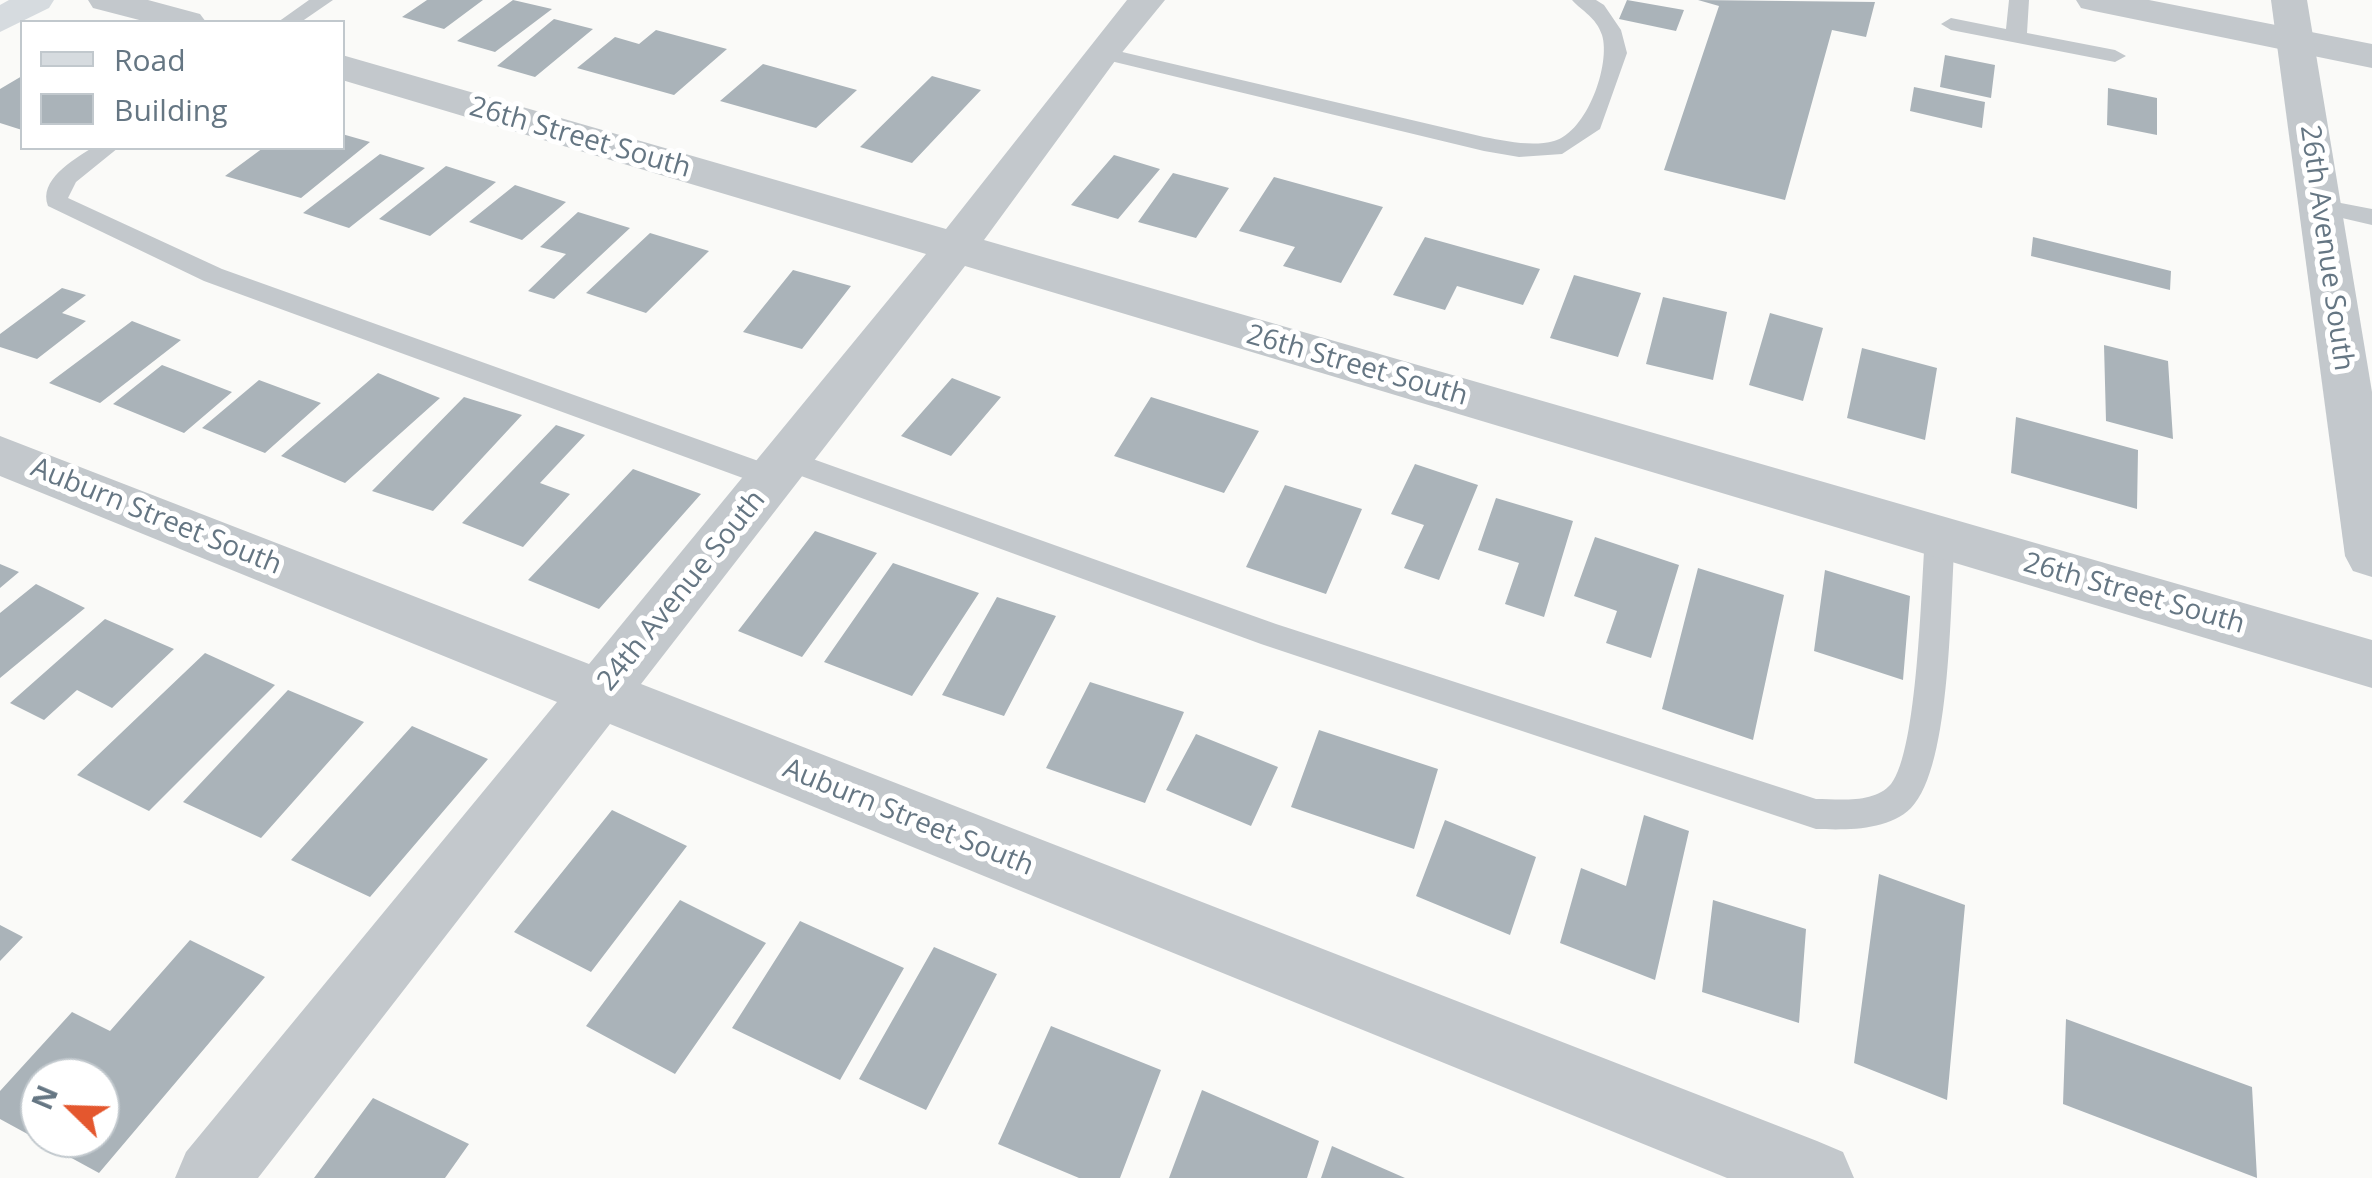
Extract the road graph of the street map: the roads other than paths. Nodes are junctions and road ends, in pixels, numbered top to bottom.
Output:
1 (36, 0) edge
2 (106, 0) edge
3 (322, 0) edge
4 (1147, 0) edge
5 (1582, 0) edge
6 (2019, 0) edge
7 (2094, 0) edge
8 (0, 20) edge
9 (179, 20) edge
10 (291, 20) edge
11 (2292, 20) edge
12 (1952, 24) dead end
13 (2016, 38) junction
14 (1101, 53) junction
15 (2115, 56) dead end
16 (2372, 56) edge
17 (345, 69) edge
18 (104, 150) edge
19 (2320, 206) junction
20 (2372, 218) edge
21 (955, 248) junction
22 (2362, 429) edge
23 (0, 455) edge
24 (779, 469) junction
25 (1940, 537) junction
26 (2372, 556) edge
27 (2372, 664) edge
28 (598, 695) junction
29 (212, 1178) edge
30 (1817, 1178) edge

1 - 8 main road
2 - 9 street
3 - 10 lane
4 - 14 street, 24th Avenue South
5 - 14 lane
6 - 13 lane
7 - 11 street
11 - 16 street
11 - 19 street, 26th Avenue South
12 - 13 lane
13 - 15 lane
14 - 21 street, 24th Avenue South
17 - 21 street, 26th Street South
18 - 24 lane
19 - 20 lane
19 - 22 street, 26th Avenue South
21 - 24 street, 24th Avenue South
21 - 25 street, 26th Street South
22 - 26 street, 26th Avenue South
23 - 28 street, Auburn Street South
24 - 25 lane
24 - 28 street, 24th Avenue South
25 - 27 street, 26th Street South
28 - 29 street, 24th Avenue South
28 - 30 street, Auburn Street South

